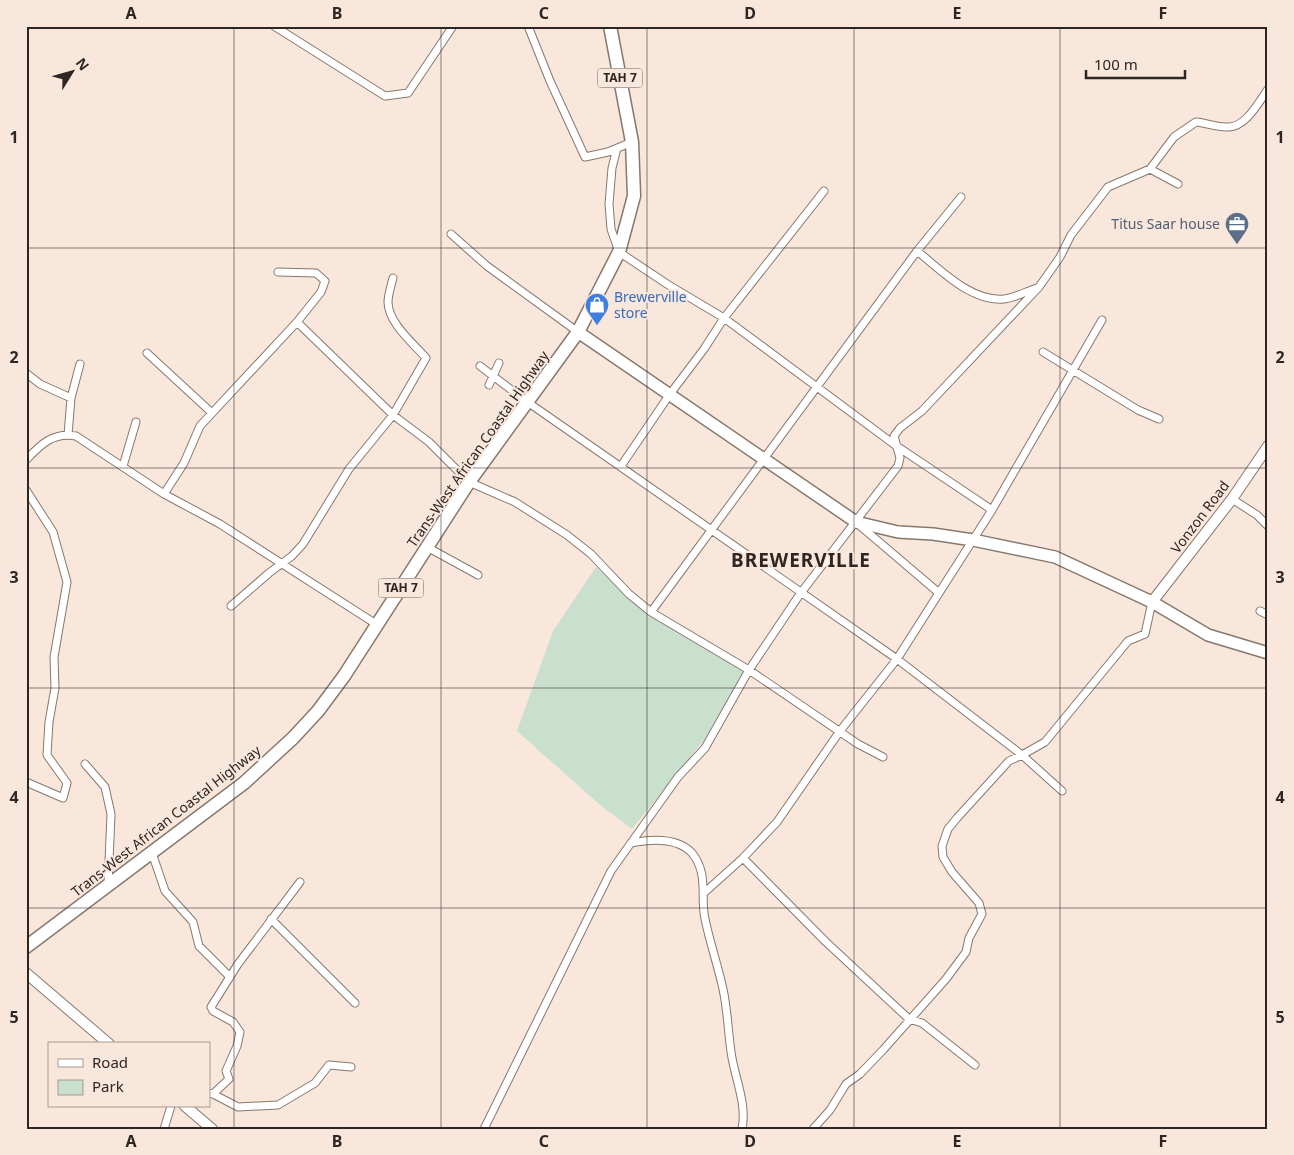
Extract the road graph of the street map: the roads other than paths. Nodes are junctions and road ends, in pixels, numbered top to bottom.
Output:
1 (274, 26) edge
2 (453, 26) edge
3 (528, 26) edge
4 (610, 26) edge
5 (1268, 89) edge
6 (632, 142) junction
7 (617, 148) junction
8 (1150, 169) junction
9 (1178, 184) dead end
10 (824, 191) dead end
11 (960, 197) dead end
12 (451, 234) dead end
13 (917, 251) junction
14 (619, 252) junction
15 (278, 272) dead end
16 (393, 278) dead end
17 (1039, 287) junction
18 (724, 318) junction
19 (1102, 320) dead end
20 (297, 322) junction
21 (578, 332) junction
22 (1043, 352) dead end
23 (147, 354) dead end
24 (499, 363) dead end
25 (80, 364) dead end
26 (480, 366) dead end
27 (1072, 371) junction
28 (26, 373) edge
29 (492, 375) junction
30 (490, 386) dead end
31 (818, 388) junction
32 (670, 394) junction
33 (71, 398) junction
34 (526, 401) junction
35 (212, 413) junction
36 (393, 416) junction
37 (1159, 419) dead end
38 (136, 422) dead end
39 (68, 435) junction
40 (895, 445) junction
41 (1268, 446) edge
42 (765, 459) junction
43 (26, 460) edge
44 (123, 466) junction
45 (621, 466) junction
46 (469, 482) junction
47 (26, 490) edge
48 (164, 494) junction
49 (1232, 499) junction
50 (992, 510) junction
51 (856, 522) junction
52 (1268, 526) edge
53 (713, 529) junction
54 (973, 540) junction
55 (426, 547) junction
56 (282, 563) junction
57 (478, 575) dead end
58 (939, 593) junction
59 (800, 594) junction
60 (1152, 602) junction
61 (232, 606) dead end
62 (1260, 611) dead end
63 (651, 612) junction
64 (1268, 615) edge
65 (376, 624) junction
66 (1268, 653) edge
67 (897, 659) junction
68 (749, 670) junction
69 (840, 731) junction
70 (1022, 755) junction
71 (883, 757) dead end
72 (85, 764) dead end
73 (26, 782) edge
74 (1062, 791) dead end
75 (631, 843) junction
76 (152, 853) junction
77 (743, 858) junction
78 (300, 882) dead end
79 (108, 885) junction
80 (705, 892) junction
81 (271, 920) junction
82 (26, 947) edge
83 (26, 973) edge
84 (230, 977) junction
85 (355, 1003) dead end
86 (909, 1019) junction
87 (107, 1042) edge
88 (975, 1065) dead end
89 (351, 1067) dead end
90 (211, 1094) edge
91 (170, 1108) edge
92 (187, 1108) edge
93 (164, 1129) edge
94 (212, 1129) edge
95 (484, 1129) edge
96 (742, 1129) edge
97 (813, 1129) edge

1 - 2 street
3 - 7 street
4 - 6 highway, Trans-West African Coastal Highway / TAH 7
5 - 8 street
6 - 7 street
6 - 14 highway, Trans-West African Coastal Highway / TAH 7
7 - 14 street
8 - 9 street
8 - 17 street
10 - 18 street
11 - 13 street
12 - 21 street
13 - 17 street
13 - 31 street
14 - 18 street
14 - 21 highway, Trans-West African Coastal Highway / TAH 7
15 - 20 street
16 - 36 street
17 - 40 street
18 - 31 street
18 - 32 street
19 - 27 street
20 - 35 street
20 - 36 street
21 - 32 main road
21 - 34 highway, Trans-West African Coastal Highway / TAH 7
22 - 27 street
23 - 35 street
24 - 29 street
25 - 33 street
26 - 29 street
27 - 37 street
27 - 50 street
28 - 33 street
29 - 30 street
29 - 34 street
31 - 40 street
31 - 42 street
32 - 42 main road
32 - 45 street
33 - 39 street
34 - 45 street
34 - 46 highway, Trans-West African Coastal Highway / TAH 7
35 - 48 street
36 - 46 street
36 - 56 street
38 - 44 street
39 - 43 street
39 - 44 street
40 - 50 street
40 - 51 street
41 - 49 street, Vonzon Road
42 - 51 main road
42 - 53 street
44 - 48 street
45 - 53 street
46 - 55 highway, Trans-West African Coastal Highway / TAH 7
46 - 63 street
47 - 73 street
48 - 56 street
49 - 52 street
49 - 60 street, Vonzon Road
50 - 54 street
51 - 54 main road
51 - 58 street
51 - 59 street
53 - 59 street
53 - 63 street
54 - 58 street
54 - 60 main road
55 - 57 street
55 - 65 highway, Trans-West African Coastal Highway / TAH 7
56 - 61 street
56 - 65 street
58 - 67 street
59 - 67 street
59 - 68 street
60 - 66 main road
60 - 70 street
62 - 64 street
63 - 68 street
65 - 76 highway, Trans-West African Coastal Highway / TAH 7
67 - 69 street
67 - 70 street
68 - 69 street
68 - 75 street
69 - 71 street
69 - 77 street
70 - 74 street
70 - 86 street
72 - 79 street
75 - 80 street
75 - 95 street
76 - 79 highway, Trans-West African Coastal Highway / TAH 7
76 - 84 street
77 - 80 street
77 - 86 street
78 - 81 street
79 - 82 highway, Trans-West African Coastal Highway / TAH 7
80 - 96 street
81 - 84 street
81 - 85 street
83 - 87 street
84 - 90 street
86 - 88 street
86 - 97 street
89 - 90 street
91 - 93 street
92 - 94 street

